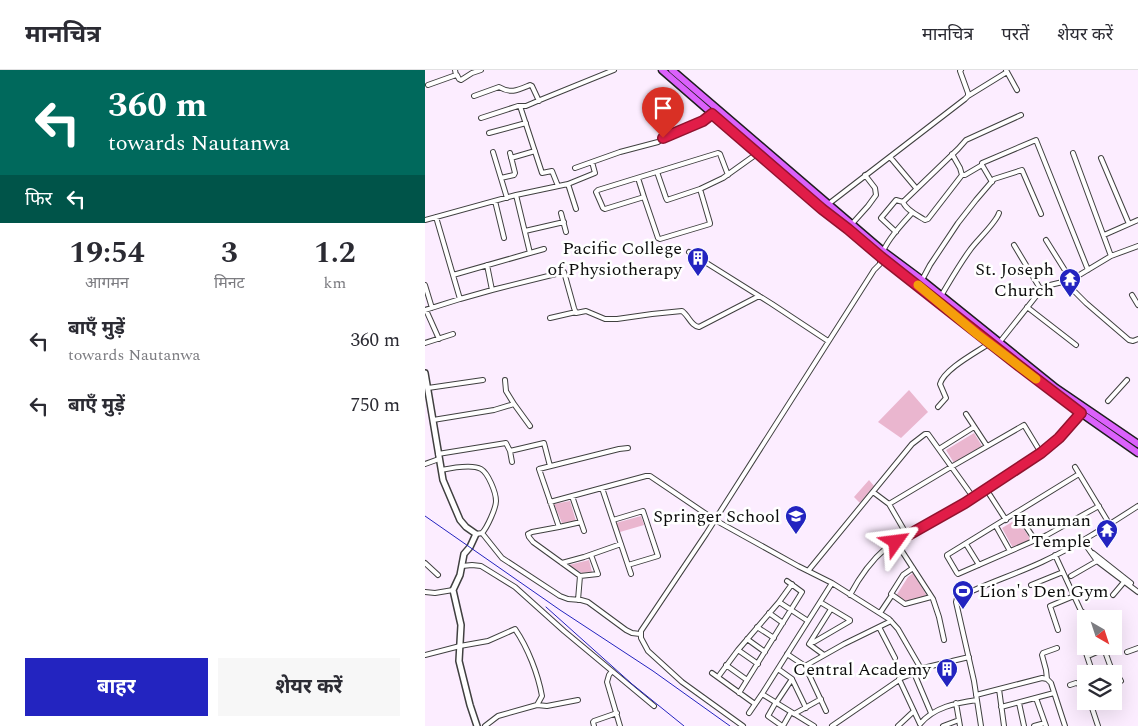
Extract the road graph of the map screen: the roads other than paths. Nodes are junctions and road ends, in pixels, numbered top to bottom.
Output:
1 (481, 70) edge
2 (614, 70) edge
3 (662, 70) edge
4 (672, 70) edge
5 (961, 70) edge
6 (1006, 71) edge
7 (456, 72) edge
8 (428, 85) dead end
9 (1017, 90) dead end
10 (474, 96) dead end
11 (968, 96) junction
12 (539, 100) junction
13 (520, 106) junction
14 (712, 114) junction
15 (1021, 116) dead end
16 (481, 118) dead end
17 (526, 123) junction
18 (489, 133) dead end
19 (535, 151) junction
20 (493, 152) dead end
21 (510, 153) dead end
22 (758, 153) junction
23 (1073, 153) dead end
24 (952, 154) junction
25 (890, 157) junction
26 (511, 158) junction
27 (1101, 158) dead end
28 (592, 162) junction
29 (982, 164) junction
30 (575, 168) dead end
31 (657, 172) junction
32 (728, 175) junction
33 (961, 175) junction
34 (865, 176) junction
35 (501, 178) junction
36 (638, 178) junction
37 (992, 182) junction
38 (568, 184) junction
39 (558, 186) junction
40 (916, 188) junction
41 (700, 189) junction
42 (517, 195) junction
43 (644, 197) junction
44 (507, 198) junction
45 (495, 201) junction
46 (903, 202) junction
47 (825, 207) junction
48 (576, 209) dead end
49 (561, 213) dead end
50 (912, 213) junction
51 (999, 214) dead end
52 (1041, 214) dead end
53 (436, 217) junction
54 (425, 220) edge
55 (1138, 220) edge
56 (564, 222) junction
57 (1129, 224) junction
58 (850, 227) junction
59 (525, 231) junction
60 (566, 232) dead end
61 (896, 232) junction
62 (1104, 235) junction
63 (504, 238) dead end
64 (1045, 240) dead end
65 (1014, 246) dead end
66 (1138, 246) edge
67 (544, 249) dead end
68 (689, 252) dead end
69 (530, 253) junction
70 (881, 256) junction
71 (1111, 256) junction
72 (487, 265) junction
73 (1088, 270) junction
74 (453, 275) junction
75 (922, 280) junction
76 (1071, 280) junction
77 (1065, 282) junction
78 (425, 285) edge
79 (492, 290) junction
80 (1041, 290) junction
81 (1132, 295) dead end
82 (759, 296) junction
83 (941, 296) junction
84 (460, 299) junction
85 (1138, 305) edge
86 (1027, 307) junction
87 (432, 308) junction
88 (425, 310) edge
89 (576, 312) junction
90 (550, 318) dead end
91 (453, 334) dead end
92 (439, 339) junction
93 (1138, 339) edge
94 (829, 342) junction
95 (425, 343) edge
96 (990, 343) junction
97 (999, 343) junction
98 (1076, 346) dead end
99 (425, 373) edge
100 (483, 380) dead end
101 (505, 380) dead end
102 (1127, 380) dead end
103 (428, 388) junction
104 (1108, 401) dead end
105 (514, 404) junction
106 (938, 407) dead end
107 (432, 408) junction
108 (425, 411) edge
109 (1081, 413) junction
110 (966, 414) dead end
111 (433, 420) junction
112 (530, 426) dead end
113 (974, 427) junction
114 (1138, 444) edge
115 (987, 446) junction
116 (628, 448) dead end
117 (939, 449) junction
118 (510, 451) junction
119 (1041, 453) junction
120 (1138, 453) edge
121 (439, 456) junction
122 (512, 462) dead end
123 (425, 464) edge
124 (550, 466) junction
125 (951, 466) junction
126 (1075, 468) dead end
127 (441, 470) junction
128 (1079, 474) junction
129 (602, 488) junction
130 (987, 489) junction
131 (873, 492) junction
132 (572, 496) junction
133 (973, 497) junction
134 (550, 502) junction
135 (889, 504) junction
136 (1099, 506) junction
137 (1138, 506) edge
138 (1017, 513) junction
139 (613, 520) junction
140 (715, 520) junction
141 (1006, 520) junction
142 (1107, 520) dead end
143 (581, 522) junction
144 (996, 526) junction
145 (559, 527) junction
146 (584, 531) dead end
147 (479, 533) junction
148 (907, 535) junction
149 (1035, 540) junction
150 (1083, 541) junction
151 (896, 542) junction
152 (621, 544) junction
153 (966, 544) junction
154 (1088, 549) junction
155 (1010, 551) junction
156 (591, 555) junction
157 (1055, 555) junction
158 (1097, 561) junction
159 (425, 563) edge
160 (562, 563) junction
161 (628, 565) junction
162 (979, 565) junction
163 (462, 566) junction
164 (913, 568) junction
165 (808, 571) junction
166 (1063, 572) junction
167 (631, 574) dead end
168 (438, 575) dead end
169 (580, 576) junction
170 (1071, 576) dead end
171 (787, 581) dead end
172 (1124, 582) junction
173 (832, 583) junction
174 (791, 584) junction
175 (1031, 585) dead end
176 (453, 590) junction
177 (1138, 591) edge
178 (425, 592) edge
179 (851, 595) junction
180 (892, 595) junction
181 (1113, 595) dead end
182 (931, 596) junction
183 (1074, 596) junction
184 (578, 600) junction
185 (779, 602) junction
186 (820, 602) junction
187 (831, 609) junction
188 (791, 610) junction
189 (1081, 610) edge
190 (769, 613) junction
191 (880, 613) junction
192 (808, 621) junction
193 (891, 621) junction
194 (783, 623) junction
195 (757, 627) junction
196 (879, 627) junction
197 (1058, 630) dead end
198 (640, 634) junction
199 (774, 638) junction
200 (747, 639) junction
201 (944, 640) dead end
202 (811, 642) junction
203 (460, 646) junction
204 (1057, 648) dead end
205 (1138, 648) edge
206 (738, 650) junction
207 (765, 652) junction
208 (1127, 652) dead end
209 (787, 654) junction
210 (425, 655) edge
211 (824, 655) junction
212 (969, 656) junction
213 (1088, 656) edge
214 (895, 658) dead end
215 (758, 664) junction
216 (726, 665) junction
217 (1092, 665) edge
218 (805, 666) junction
219 (921, 667) junction
220 (778, 669) junction
221 (612, 670) junction
222 (712, 673) dead end
223 (914, 673) junction
224 (718, 677) junction
225 (792, 679) junction
226 (1047, 679) junction
227 (747, 680) junction
228 (899, 680) junction
229 (1077, 684) edge
230 (1070, 685) dead end
231 (999, 689) junction
232 (739, 693) junction
233 (1054, 693) junction
234 (762, 694) junction
235 (977, 697) junction
236 (1036, 698) junction
237 (578, 700) dead end
238 (821, 700) junction
239 (776, 702) junction
240 (956, 703) junction
241 (1019, 703) junction
242 (755, 704) junction
243 (537, 705) junction
244 (654, 706) dead end
245 (806, 708) junction
246 (1001, 708) junction
247 (1093, 710) edge
248 (826, 711) dead end
249 (914, 711) junction
250 (617, 713) junction
251 (749, 713) dead end
252 (793, 713) junction
253 (931, 713) junction
254 (804, 720) junction
255 (959, 720) junction
256 (1045, 724) edge
257 (919, 725) edge
258 (477, 726) edge
259 (485, 726) edge
260 (594, 726) edge
261 (620, 726) edge
262 (743, 726) edge
263 (800, 726) edge
264 (814, 726) edge
265 (832, 726) edge
266 (898, 726) edge
267 (943, 726) edge
268 (960, 726) edge
269 (981, 726) edge
270 (1004, 726) edge
271 (1024, 726) edge
272 (1035, 726) edge
273 (1065, 726) edge
274 (1098, 726) edge

1 - 7 street
2 - 12 street
3 - 14 main road
4 - 47 main road
5 - 11 street
6 - 9 street
6 - 11 street
7 - 8 street
10 - 12 street
11 - 25 street
12 - 13 street
13 - 16 street
13 - 17 street
14 - 22 main road
14 - 28 street
15 - 24 street
17 - 18 street
17 - 19 street
19 - 26 street
19 - 39 street
20 - 35 street
21 - 26 street
22 - 32 street
22 - 47 main road
23 - 62 street
24 - 33 street
24 - 40 street
25 - 34 street
25 - 40 street
26 - 35 street
27 - 57 street
28 - 30 street
28 - 38 street
29 - 33 street
29 - 37 street
29 - 73 street
31 - 32 street
31 - 36 street
31 - 41 street
32 - 41 street
33 - 50 street
34 - 47 street
34 - 58 street
35 - 44 street
36 - 43 street
36 - 43 street
37 - 52 street
37 - 75 street
38 - 39 street
38 - 48 street
39 - 42 street
40 - 46 street
41 - 43 street
42 - 44 street
42 - 59 street
44 - 45 street
45 - 53 street
45 - 63 street
46 - 50 street
46 - 61 street
47 - 58 main road
49 - 56 street
50 - 61 street
51 - 83 street
53 - 54 street
53 - 74 street
55 - 57 street
56 - 59 street
56 - 60 street
57 - 62 street
58 - 70 main road
59 - 69 street
61 - 70 street
62 - 71 street
64 - 76 street
65 - 80 street
66 - 71 street
67 - 69 street
68 - 82 street
69 - 72 street
70 - 75 main road
70 - 94 street
70 - 96 main road
71 - 73 street
72 - 74 street
72 - 79 street
73 - 76 street
74 - 84 street
75 - 83 main road
76 - 77 street
77 - 80 street
77 - 93 street
78 - 87 street
79 - 84 street
79 - 89 street
80 - 86 street
81 - 85 street
82 - 89 street
82 - 94 street
83 - 97 main road
84 - 87 street
86 - 97 street
86 - 98 street
87 - 88 street
88 - 92 street
89 - 90 street
91 - 92 street
92 - 95 street
94 - 140 street
96 - 106 street
96 - 109 main road
97 - 114 main road
99 - 103 street
100 - 103 street
101 - 105 street
102 - 104 street
103 - 107 street
105 - 111 street
105 - 112 street
107 - 108 street
107 - 111 street
109 - 119 street
109 - 120 main road
110 - 113 street
111 - 121 street
113 - 115 street
113 - 117 street
115 - 119 street
115 - 125 street
116 - 124 street
117 - 125 street
117 - 131 street
118 - 121 street
118 - 122 street
118 - 124 street
119 - 130 street
121 - 123 street
121 - 127 street
124 - 134 street
125 - 133 street
125 - 135 street
126 - 128 street
127 - 147 street
127 - 147 street
128 - 136 street
128 - 138 street
129 - 132 street
129 - 139 street
129 - 140 street
130 - 133 street
130 - 141 street
131 - 135 street
131 - 165 street
132 - 134 street
132 - 143 street
133 - 148 street
134 - 145 street
135 - 148 street
136 - 142 street
136 - 149 street
137 - 150 street
138 - 141 street
138 - 149 street
139 - 152 street
139 - 161 street
140 - 165 street
140 - 198 street
141 - 144 street
143 - 145 street
143 - 146 street
144 - 153 street
144 - 155 street
145 - 160 street
147 - 163 street
147 - 184 street
148 - 151 street
149 - 155 street
150 - 154 street
150 - 157 street
151 - 164 street
151 - 179 street
152 - 156 street
152 - 161 street
153 - 162 street
153 - 162 street
154 - 158 street
154 - 177 street
155 - 162 street
156 - 160 street
156 - 169 street
157 - 166 street
157 - 212 street
158 - 170 street
158 - 172 street
159 - 168 street
160 - 169 street
161 - 167 street
163 - 176 street
163 - 221 street
164 - 180 street
164 - 182 street
165 - 173 street
166 - 175 street
166 - 183 street
169 - 184 street
171 - 174 street
172 - 177 street
172 - 181 street
173 - 179 street
173 - 186 street
174 - 185 street
174 - 188 street
176 - 178 street
176 - 203 street
179 - 191 street
180 - 182 street
180 - 191 street
182 - 201 street
183 - 189 street
183 - 197 street
184 - 198 street
185 - 188 street
185 - 190 street
186 - 187 street
186 - 192 street
187 - 202 street
187 - 202 street
188 - 192 street
188 - 194 street
190 - 194 street
190 - 195 street
191 - 193 street
192 - 209 street
193 - 196 street
193 - 219 street
194 - 199 street
195 - 199 street
195 - 200 street
196 - 211 street
196 - 214 street
198 - 262 street
199 - 207 street
200 - 206 street
200 - 207 street
202 - 211 street
203 - 210 street
203 - 243 street
203 - 258 street
204 - 226 street
205 - 208 street
206 - 215 street
206 - 216 street
207 - 215 street
209 - 218 street
209 - 220 street
211 - 218 street
212 - 219 street
212 - 235 street
213 - 217 street
215 - 227 street
216 - 224 street
216 - 227 street
218 - 238 street
219 - 223 street
220 - 225 street
220 - 234 street
221 - 244 street
221 - 250 street
222 - 224 street
223 - 228 street
223 - 253 street
224 - 232 street
225 - 239 street
225 - 245 street
226 - 231 street
226 - 233 street
227 - 232 street
228 - 249 street
228 - 265 street
229 - 230 street
231 - 235 street
231 - 246 street
232 - 242 street
233 - 236 street
233 - 273 street
234 - 239 street
234 - 242 street
235 - 240 street
235 - 269 street
236 - 241 street
236 - 256 street
237 - 243 street
238 - 245 street
238 - 248 street
239 - 252 street
239 - 252 street
240 - 253 street
240 - 255 street
241 - 246 street
241 - 271 street
242 - 251 street
243 - 259 street
245 - 252 street
246 - 270 street
247 - 274 street
249 - 257 street
249 - 266 street
250 - 260 street
250 - 261 street
252 - 254 street
253 - 257 street
254 - 263 street
254 - 264 street
255 - 267 street
255 - 268 street
256 - 272 street

